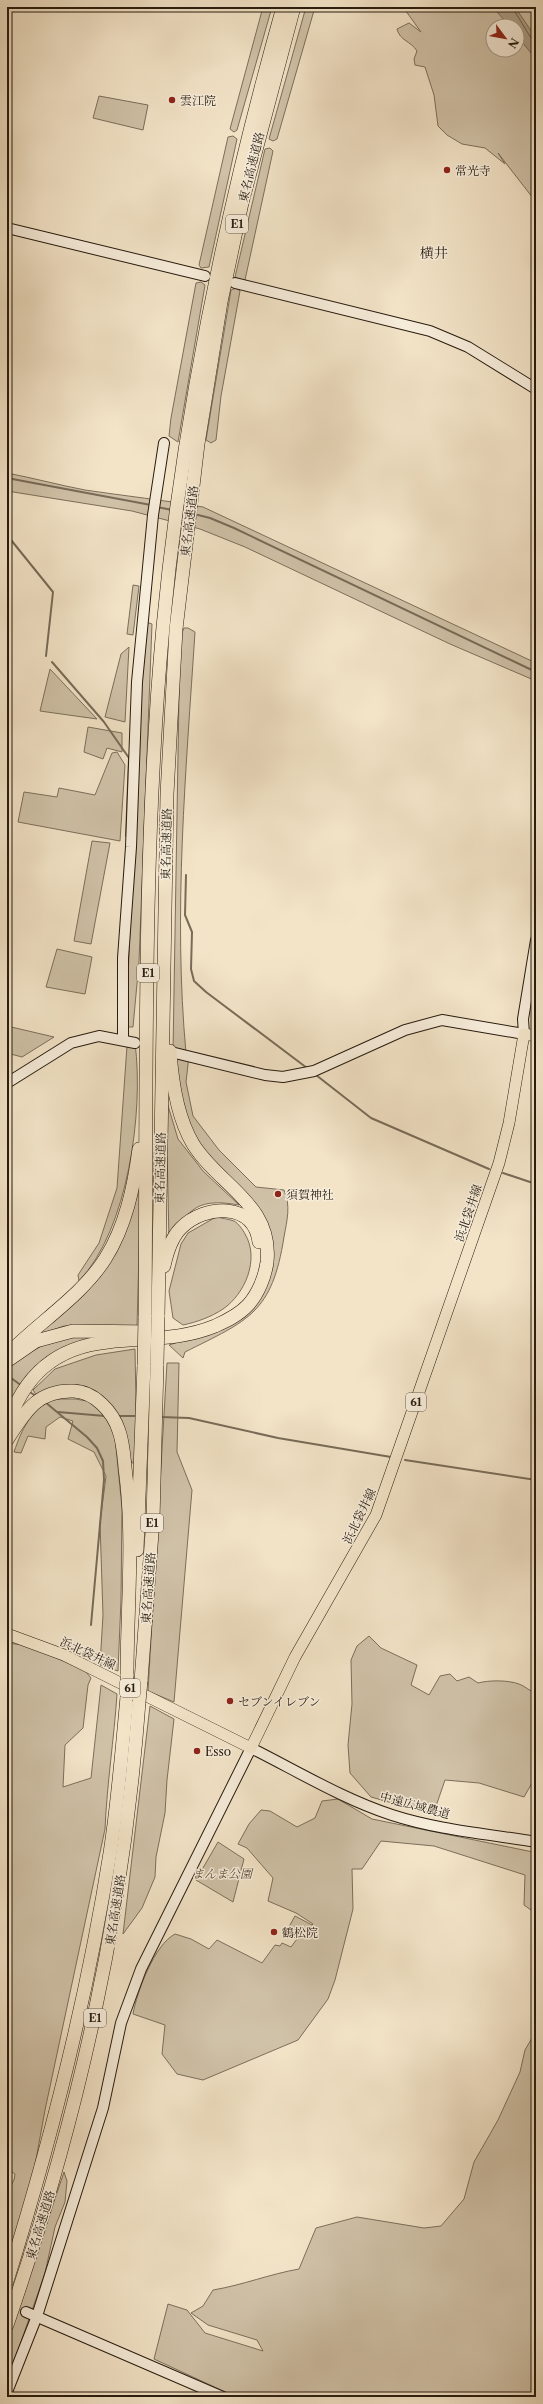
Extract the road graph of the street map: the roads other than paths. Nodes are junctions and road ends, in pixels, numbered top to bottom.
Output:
1 (283, 7) edge
2 (294, 7) edge
3 (7, 228) edge
4 (204, 276) dead end
5 (235, 283) dead end
6 (536, 389) edge
7 (164, 443) dead end
8 (192, 443) junction
9 (170, 628) junction
10 (165, 894) junction
11 (536, 940) edge
12 (524, 1034) junction
13 (536, 1036) edge
14 (123, 1040) junction
15 (135, 1043) dead end
16 (175, 1053) dead end
17 (7, 1083) edge
18 (146, 1098) junction
19 (159, 1295) junction
20 (7, 1355) edge
21 (7, 1362) edge
22 (151, 1365) junction
23 (7, 1427) edge
24 (7, 1440) edge
25 (7, 1634) edge
26 (132, 1678) junction
27 (133, 1700) junction
28 (252, 1748) junction
29 (536, 1842) edge
30 (7, 2281) edge
31 (26, 2312) dead end
32 (37, 2316) junction
33 (7, 2325) edge
34 (7, 2392) edge
35 (223, 2397) edge

1 - 8 highway, 東名高速道路 / E1
2 - 8 highway, 東名高速道路 / E1
3 - 4 street
5 - 6 street
7 - 14 street
8 - 9 highway, 東名高速道路 / E1
9 - 10 highway, 東名高速道路 / E1
9 - 18 highway, 東名高速道路 / E1
10 - 19 highway, 東名高速道路 / E1
10 - 23 highway
11 - 12 street
12 - 13 main road
12 - 16 street
12 - 28 main road, 浜北袋井線 / 61
14 - 15 street
14 - 17 street
18 - 20 highway
18 - 22 highway, 東名高速道路 / E1, bridge
19 - 21 highway
19 - 22 highway, 東名高速道路 / E1, bridge
22 - 26 highway, 東名高速道路 / E1
24 - 26 highway
25 - 28 main road, 浜北袋井線 / 61
26 - 27 highway, 東名高速道路 / E1, bridge
27 - 30 highway, 東名高速道路 / E1
27 - 33 highway, 東名高速道路 / E1
28 - 29 street, 中遠広域農道
28 - 32 street
31 - 32 street
32 - 34 street
32 - 35 street

